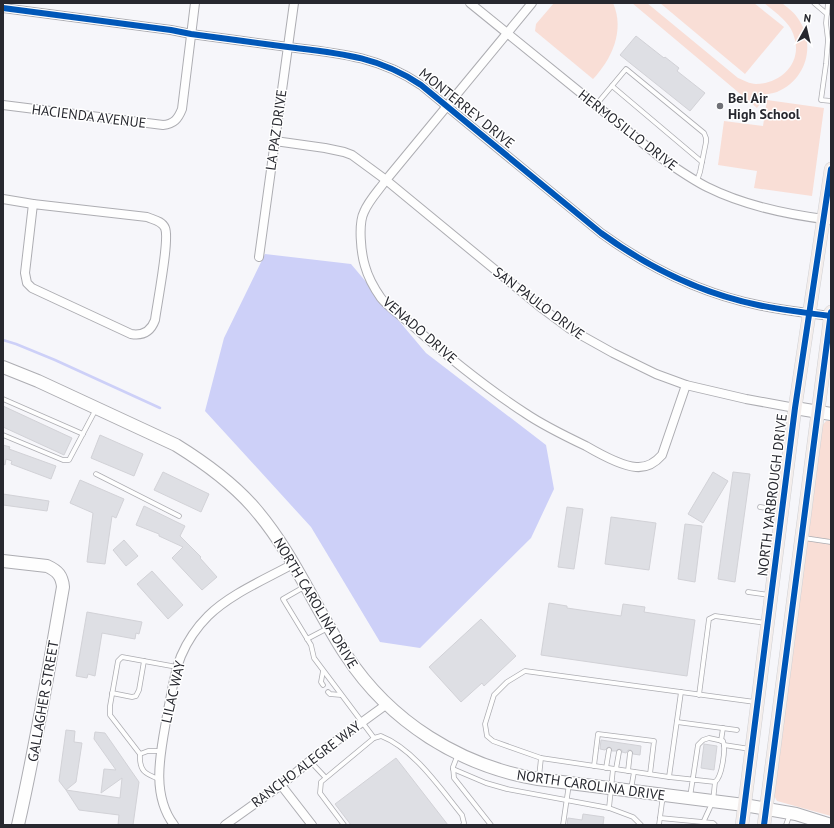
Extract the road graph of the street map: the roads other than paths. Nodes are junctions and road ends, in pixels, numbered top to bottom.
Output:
1 (196, 3) edge
2 (294, 3) edge
3 (470, 3) edge
4 (532, 3) edge
5 (814, 3) edge
6 (828, 3) edge
7 (3, 8) edge
8 (827, 14) junction
9 (508, 33) junction
10 (191, 34) junction
11 (288, 47) junction
12 (612, 86) junction
13 (831, 101) edge
14 (3, 105) edge
15 (596, 105) junction
16 (447, 107) junction
17 (275, 141) junction
18 (702, 162) junction
19 (831, 170) edge
20 (386, 180) junction
21 (697, 181) junction
22 (3, 199) edge
23 (33, 204) junction
24 (827, 219) edge
25 (259, 257) dead end
26 (831, 312) edge
27 (809, 313) junction
28 (830, 316) edge
29 (3, 367) edge
30 (686, 385) junction
31 (3, 399) edge
32 (96, 408) junction
33 (795, 408) junction
34 (825, 413) edge
35 (83, 434) junction
36 (3, 435) edge
37 (96, 474) dead end
38 (760, 507) dead end
39 (782, 511) junction
40 (805, 514) junction
41 (179, 516) dead end
42 (801, 538) junction
43 (831, 542) edge
44 (3, 561) edge
45 (293, 564) junction
46 (306, 586) junction
47 (748, 592) dead end
48 (772, 596) junction
49 (769, 623) junction
50 (329, 627) junction
51 (307, 639) junction
52 (144, 661) junction
53 (177, 667) junction
54 (323, 671) junction
55 (323, 685) dead end
56 (328, 692) dead end
57 (681, 692) junction
58 (112, 693) junction
59 (341, 695) junction
60 (699, 695) junction
61 (758, 703) junction
62 (387, 704) junction
63 (361, 722) junction
64 (677, 722) junction
65 (723, 728) junction
66 (737, 730) dead end
67 (611, 735) junction
68 (621, 737) junction
69 (374, 738) junction
70 (633, 738) junction
71 (721, 741) junction
72 (610, 742) dead end
73 (620, 743) dead end
74 (632, 745) dead end
75 (724, 745) junction
76 (609, 750) dead end
77 (752, 750) junction
78 (161, 751) junction
79 (618, 752) dead end
80 (458, 753) junction
81 (630, 753) dead end
82 (140, 754) junction
83 (541, 758) junction
84 (310, 761) junction
85 (594, 766) junction
86 (606, 768) junction
87 (452, 769) junction
88 (615, 769) junction
89 (628, 771) junction
90 (634, 772) junction
91 (650, 774) junction
92 (669, 776) junction
93 (325, 777) junction
94 (160, 779) junction
95 (538, 779) junction
96 (692, 779) junction
97 (715, 782) junction
98 (569, 783) junction
99 (281, 785) junction
100 (611, 788) junction
101 (631, 791) junction
102 (663, 795) junction
103 (690, 798) junction
104 (566, 800) junction
105 (713, 801) junction
106 (744, 805) junction
107 (609, 808) junction
108 (766, 809) junction
109 (790, 813) junction
110 (660, 818) junction
111 (702, 824) edge
112 (827, 824) edge
113 (18, 825) edge
114 (174, 825) edge
115 (225, 825) edge
116 (312, 825) edge
117 (344, 825) edge
118 (463, 825) edge
119 (491, 825) edge
120 (563, 825) edge
121 (641, 825) edge
122 (660, 825) edge
123 (715, 825) edge
124 (742, 825) edge
125 (764, 825) edge
126 (786, 825) edge

1 - 10 street
2 - 11 street, LA PAZ DRIVE
3 - 9 street, HERMOSILLO DRIVE
4 - 9 street, VENADO DRIVE
5 - 8 lane
6 - 8 lane
7 - 10 street, MONTERREY DRIVE
8 - 13 lane
9 - 15 street, HERMOSILLO DRIVE
9 - 16 street, VENADO DRIVE
10 - 11 street, MONTERREY DRIVE
10 - 14 street, HACIENDA AVENUE
11 - 16 street, MONTERREY DRIVE
11 - 17 street, LA PAZ DRIVE
12 - 15 lane
12 - 18 lane
12 - 18 lane
15 - 21 street, HERMOSILLO DRIVE
16 - 20 street, VENADO DRIVE
16 - 27 street, MONTERREY DRIVE
17 - 20 street, SAN PAULO DRIVE
17 - 25 street, LA PAZ DRIVE
18 - 21 lane
19 - 24 main road, NORTH YARBROUGH DRIVE
20 - 30 street, SAN PAULO DRIVE
20 - 30 street, VENADO DRIVE
21 - 24 street, HERMOSILLO DRIVE
22 - 23 street
23 - 23 street
24 - 27 main road, NORTH YARBROUGH DRIVE
26 - 28 main road
27 - 28 street, MONTERREY DRIVE
27 - 33 main road, NORTH YARBROUGH DRIVE
28 - 34 main road
29 - 32 main road, NORTH CAROLINA DRIVE
30 - 33 street, SAN PAULO DRIVE
31 - 35 lane
32 - 35 lane
32 - 45 main road, NORTH CAROLINA DRIVE
33 - 34 main road, SAN PAULO DRIVE
33 - 39 main road, NORTH YARBROUGH DRIVE
34 - 40 main road
35 - 36 lane
37 - 41 lane
38 - 39 lane
39 - 40 main road
39 - 48 main road, NORTH YARBROUGH DRIVE
40 - 42 main road
42 - 43 lane
42 - 108 main road
44 - 113 main road, GALLAGHER STREET
45 - 46 main road, NORTH CAROLINA DRIVE
45 - 53 street, LILAC WAY
46 - 50 main road, NORTH CAROLINA DRIVE
46 - 51 lane
47 - 48 lane
48 - 49 main road, NORTH YARBROUGH DRIVE
49 - 60 lane
49 - 61 main road, NORTH YARBROUGH DRIVE
50 - 51 lane
50 - 62 main road, NORTH CAROLINA DRIVE
51 - 54 lane
52 - 53 lane
52 - 58 lane
52 - 58 lane
53 - 78 street, LILAC WAY
54 - 55 lane
54 - 59 lane
56 - 59 lane
57 - 60 lane
57 - 64 lane
57 - 83 lane
58 - 82 lane
59 - 63 lane
60 - 61 lane
61 - 77 main road, NORTH YARBROUGH DRIVE
62 - 63 street, RANCHO ALEGRE WAY
62 - 80 main road, NORTH CAROLINA DRIVE
63 - 69 lane
63 - 84 street, RANCHO ALEGRE WAY
64 - 65 lane
64 - 92 lane
65 - 66 lane
65 - 71 lane
67 - 68 lane
67 - 72 lane
67 - 85 lane
68 - 70 lane
68 - 73 lane
69 - 93 lane
69 - 118 lane
70 - 74 lane
70 - 91 lane
71 - 75 lane
71 - 96 lane
75 - 77 lane
75 - 97 lane
76 - 86 lane
77 - 106 main road, NORTH YARBROUGH DRIVE
78 - 82 lane
78 - 94 street, LILAC WAY
79 - 88 lane
80 - 87 lane
80 - 95 main road, NORTH CAROLINA DRIVE
81 - 89 lane
82 - 94 lane
83 - 85 lane
83 - 95 lane
84 - 93 lane
84 - 99 street, RANCHO ALEGRE WAY
85 - 86 lane
86 - 88 lane
87 - 104 lane
87 - 119 lane
88 - 89 lane
88 - 100 lane
89 - 90 lane
90 - 91 lane
90 - 101 lane
91 - 92 lane
92 - 96 lane
93 - 117 lane
94 - 114 street, LILAC WAY
95 - 98 main road, NORTH CAROLINA DRIVE
96 - 97 lane
96 - 103 lane
97 - 105 lane
98 - 100 main road, NORTH CAROLINA DRIVE
98 - 104 lane
99 - 115 street, RANCHO ALEGRE WAY
99 - 116 street
100 - 101 main road, NORTH CAROLINA DRIVE
100 - 107 lane
101 - 102 main road, NORTH CAROLINA DRIVE
102 - 103 main road, NORTH CAROLINA DRIVE
102 - 110 lane
103 - 105 main road, NORTH CAROLINA DRIVE
104 - 107 lane
104 - 120 lane
105 - 106 main road, NORTH CAROLINA DRIVE
105 - 111 lane
106 - 108 main road, NORTH CAROLINA DRIVE
106 - 124 main road, NORTH YARBROUGH DRIVE
107 - 121 lane
108 - 109 main road, NORTH CAROLINA DRIVE
108 - 125 main road
109 - 112 main road, NORTH CAROLINA DRIVE
109 - 126 lane
110 - 111 lane
110 - 122 lane
111 - 123 lane

